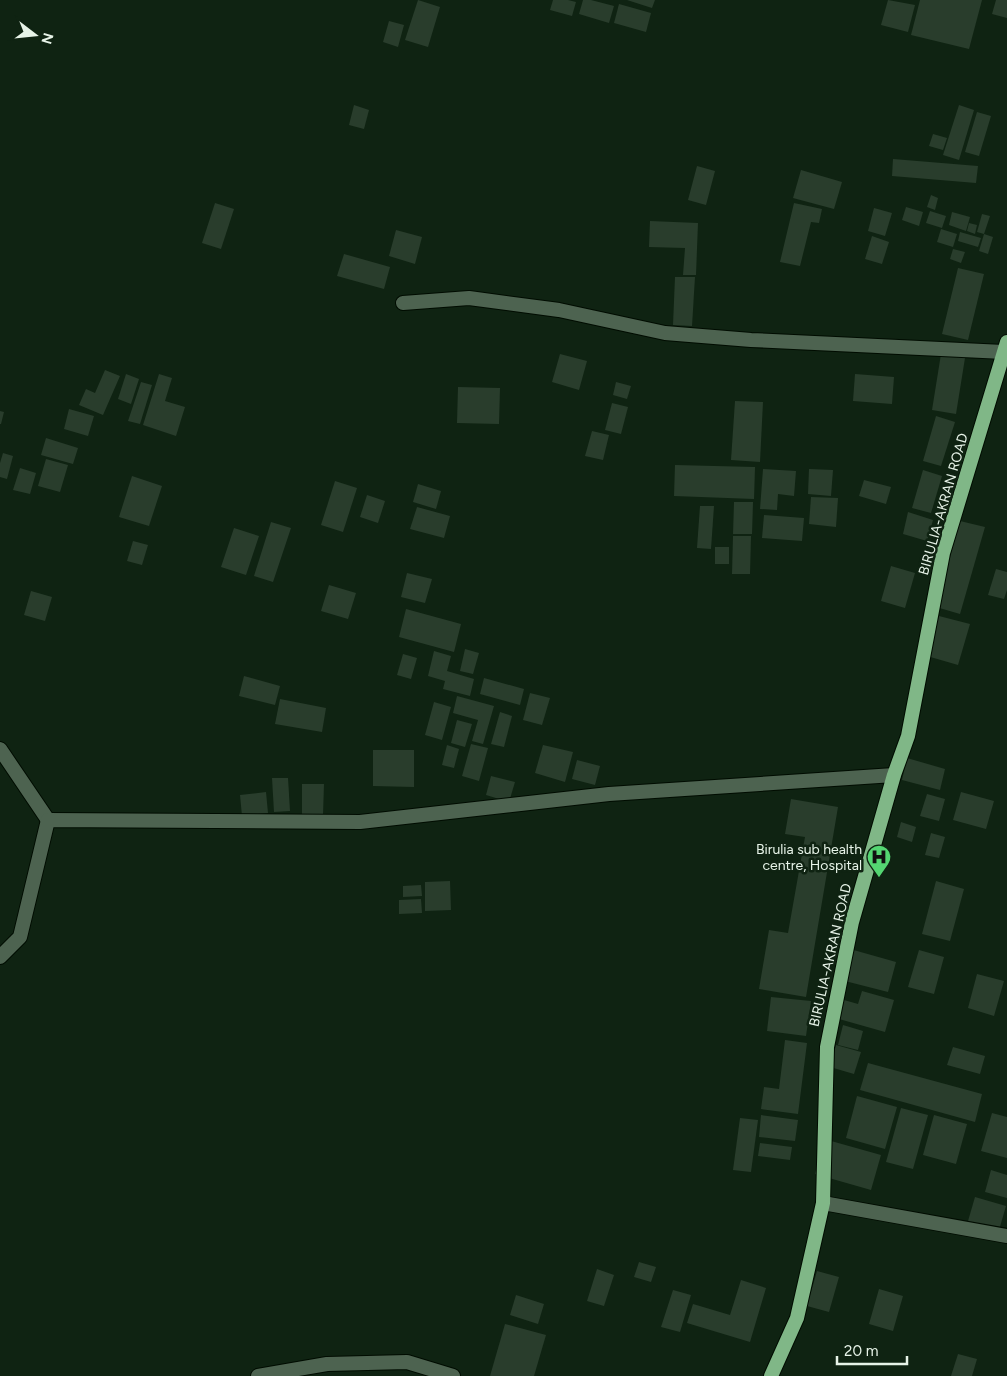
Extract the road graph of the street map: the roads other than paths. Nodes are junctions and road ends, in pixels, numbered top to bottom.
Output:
1 (403, 303) dead end
2 (1005, 347) edge
3 (0, 749) edge
4 (894, 775) junction
5 (48, 820) junction
6 (0, 958) edge
7 (823, 1203) junction
8 (1007, 1236) edge
9 (258, 1376) edge
10 (453, 1376) edge
11 (771, 1376) edge

1 - 2 street
2 - 4 highway, BIRULIA-AKRAN ROAD
3 - 5 street
4 - 5 street
4 - 7 highway, BIRULIA-AKRAN ROAD
5 - 6 street
7 - 8 street
7 - 11 highway, BIRULIA-AKRAN ROAD
9 - 10 street

